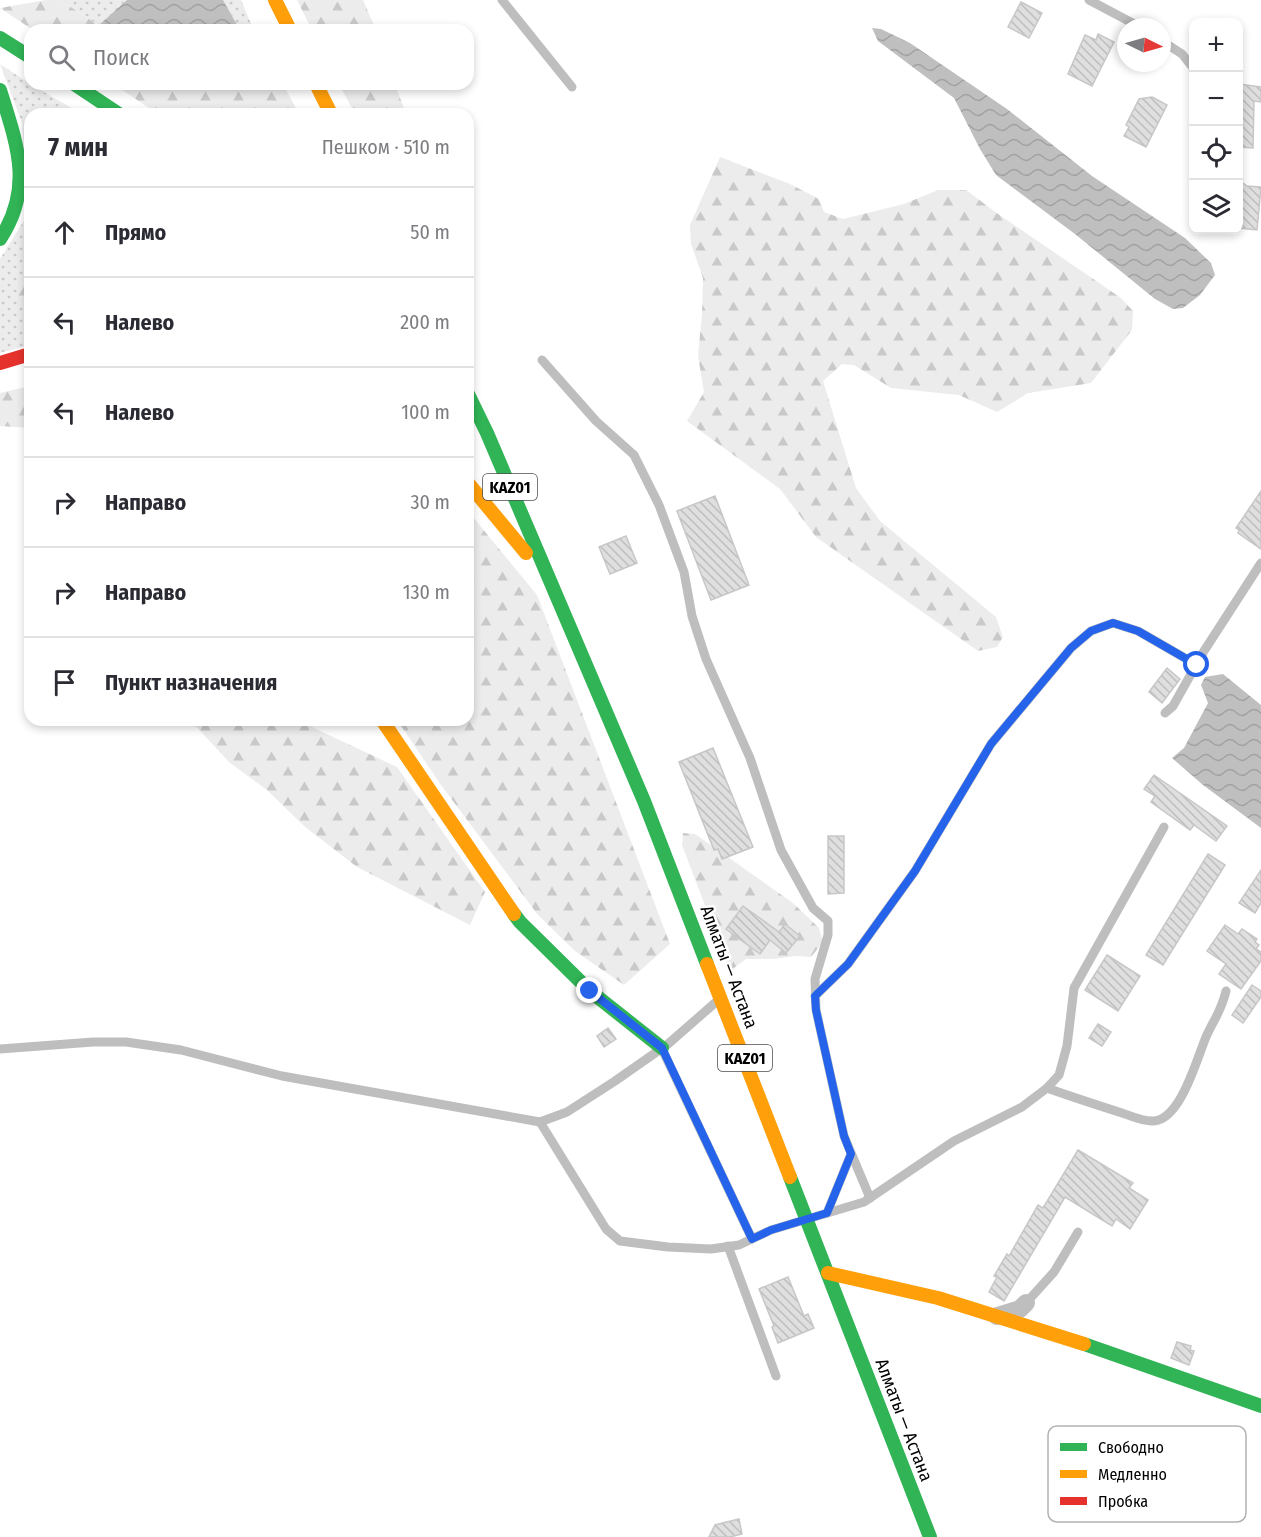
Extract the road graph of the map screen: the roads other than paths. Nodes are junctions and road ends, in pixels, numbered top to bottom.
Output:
1 (275, 0) edge
2 (502, 0) edge
3 (1089, 0) edge
4 (1123, 18) edge
5 (287, 24) edge
6 (0, 38) edge
7 (1171, 47) edge
8 (24, 53) edge
9 (1189, 63) edge
10 (572, 87) dead end
11 (0, 90) edge
12 (83, 90) edge
13 (319, 90) edge
14 (110, 108) edge
15 (328, 108) edge
16 (0, 239) edge
17 (24, 356) edge
18 (542, 360) dead end
19 (0, 363) edge
20 (474, 406) edge
21 (495, 489) dead end
22 (474, 490) edge
23 (1261, 563) edge
24 (550, 582) junction
25 (1197, 665) junction
26 (1166, 713) dead end
27 (386, 726) edge
28 (1164, 827) dead end
29 (1226, 991) dead end
30 (815, 996) junction
31 (721, 998) junction
32 (662, 1048) junction
33 (0, 1049) edge
34 (1047, 1088) junction
35 (540, 1122) junction
36 (851, 1154) junction
37 (870, 1198) junction
38 (827, 1213) junction
39 (807, 1219) junction
40 (1078, 1232) dead end
41 (752, 1239) junction
42 (728, 1246) junction
43 (828, 1273) junction
44 (1026, 1303) joint
45 (998, 1316) junction
46 (776, 1376) dead end
47 (1261, 1407) edge
48 (930, 1537) edge

1 - 5 main road
2 - 10 lane
3 - 4 lane
6 - 8 main road
7 - 9 lane
11 - 16 main road
12 - 14 main road
13 - 15 main road
17 - 19 main road
18 - 30 lane
20 - 24 main road, KАZ01
21 - 24 main road, KАZ01
22 - 24 main road, KАZ01
23 - 25 lane
24 - 31 main road, Алматы — Астана / KАZ01
25 - 26 lane
25 - 30 lane
27 - 32 main road
28 - 34 lane
29 - 34 lane
30 - 36 lane
31 - 32 lane
31 - 39 main road, Алматы — Астана / KАZ01
32 - 35 lane
32 - 41 lane
33 - 35 lane
34 - 37 lane
35 - 42 lane
36 - 37 lane
36 - 38 lane
37 - 38 lane
38 - 39 lane
39 - 41 lane
39 - 43 main road, Алматы — Астана / KАZ01
40 - 44 lane
41 - 42 lane
42 - 46 lane
43 - 45 main road
43 - 48 main road, Алматы — Астана / KАZ01
44 - 45 street
45 - 47 main road

